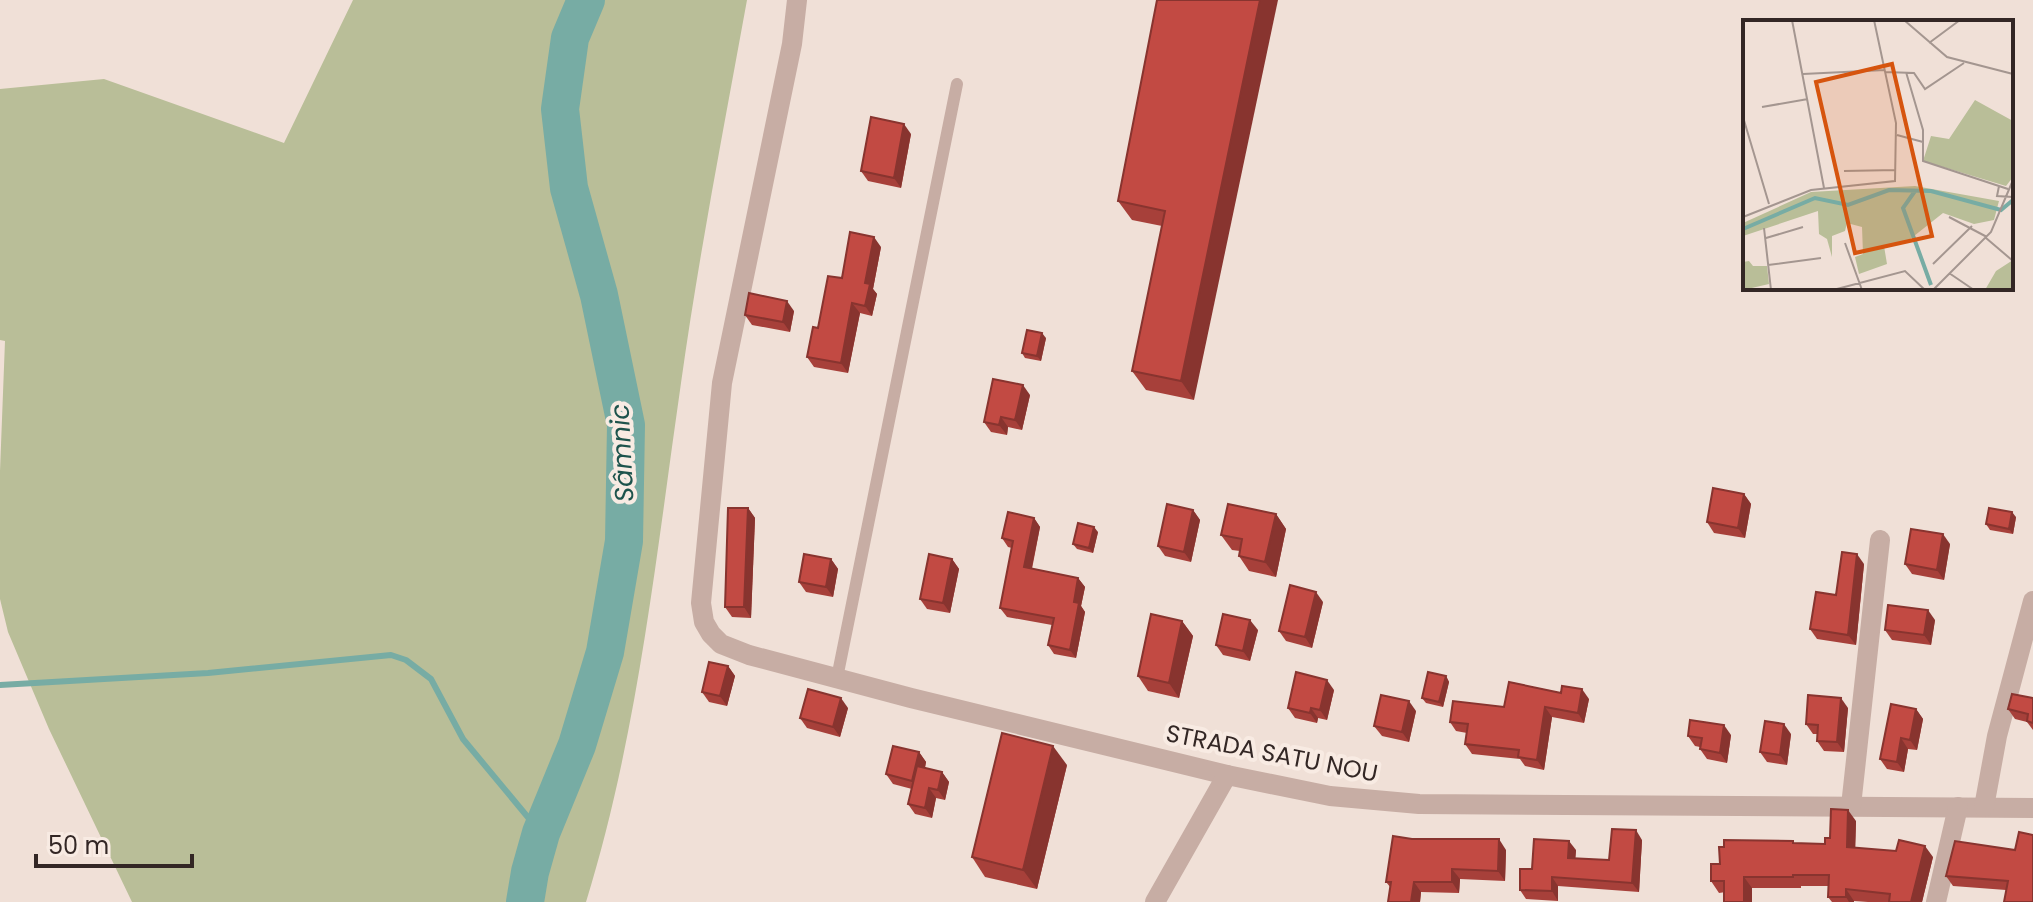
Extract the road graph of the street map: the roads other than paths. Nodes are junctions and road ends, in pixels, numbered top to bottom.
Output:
1 (797, 0) edge
2 (957, 84) dead end
3 (1880, 540) dead end
4 (2033, 601) edge
5 (837, 678) junction
6 (1227, 775) junction
7 (1851, 806) junction
8 (1958, 807) junction
9 (1984, 807) junction
10 (2033, 808) edge
11 (1155, 902) edge
12 (1936, 902) edge

1 - 5 street, STRADA SATU NOU
2 - 5 lane
3 - 7 street
4 - 9 street
5 - 6 street, STRADA SATU NOU
6 - 7 street, STRADA SATU NOU
6 - 11 street
7 - 8 street, STRADA SATU NOU
8 - 9 street, STRADA SATU NOU
8 - 12 street
9 - 10 street, STRADA SATU NOU

